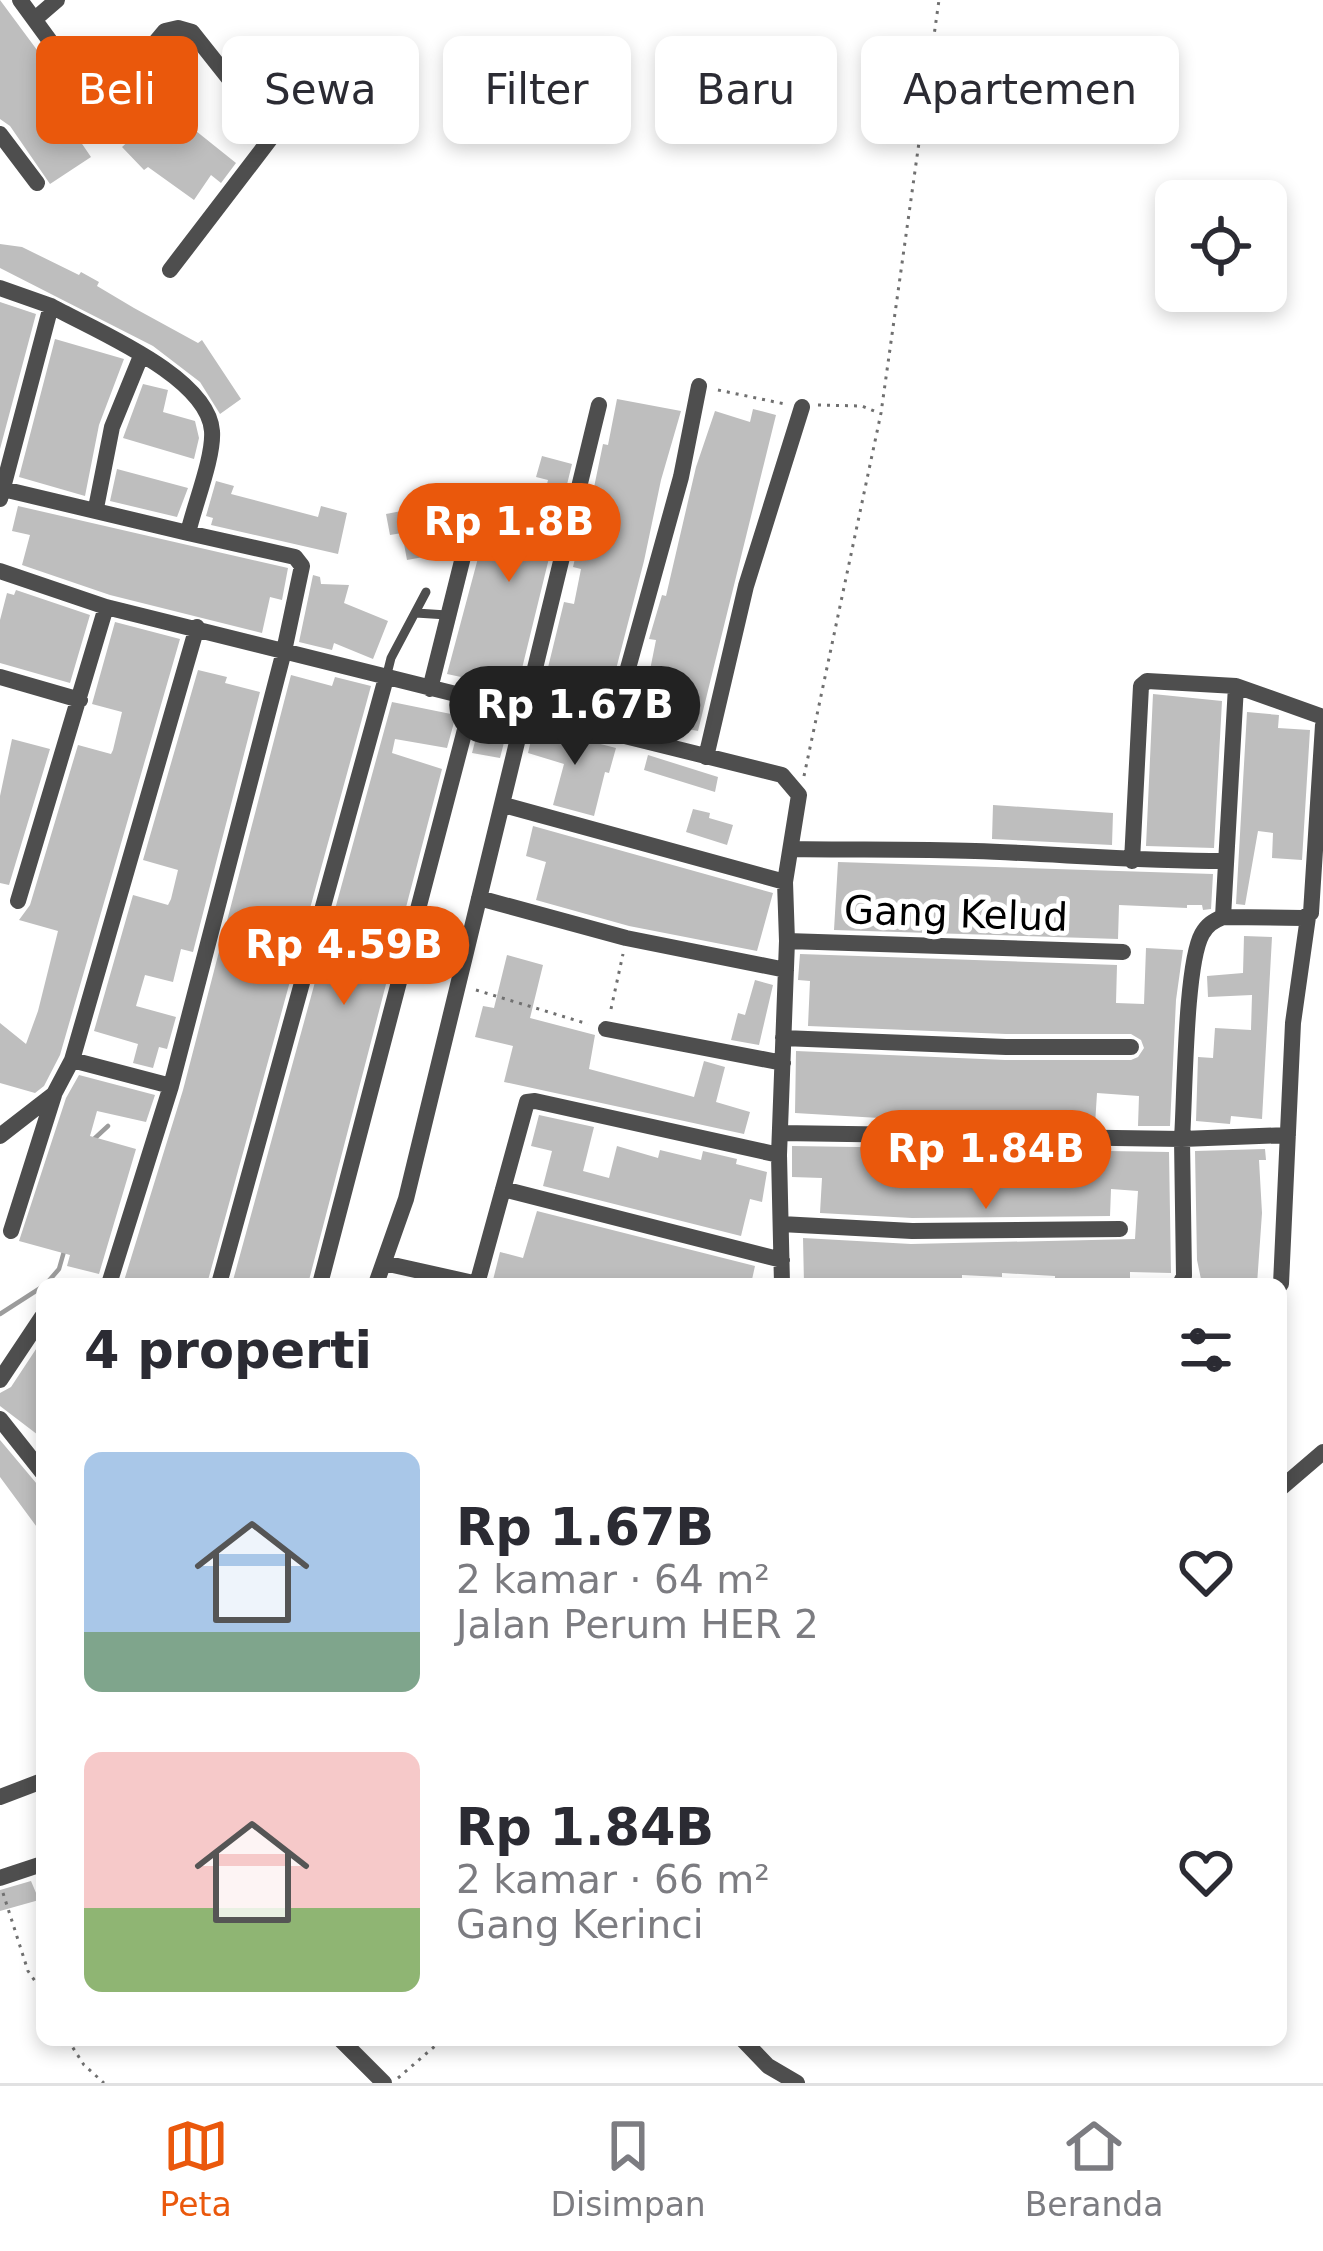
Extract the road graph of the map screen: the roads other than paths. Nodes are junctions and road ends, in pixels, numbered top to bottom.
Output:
1 (20, 0) edge
2 (57, 0) edge
3 (35, 20) junction
4 (0, 134) edge
5 (37, 184) dead end
6 (170, 270) dead end
7 (0, 288) edge
8 (51, 306) junction
9 (141, 356) junction
10 (699, 386) road end
11 (599, 405) dead end
12 (802, 407) road end
13 (479, 493) dead end
14 (1, 494) edge
15 (96, 508) junction
16 (188, 533) junction
17 (0, 571) edge
18 (426, 592) dead end
19 (106, 607) junction
20 (416, 613) junction
21 (447, 615) junction
22 (196, 627) junction
23 (284, 651) junction
24 (0, 677) edge
25 (386, 678) junction
26 (1236, 686) junction
27 (430, 689) junction
28 (473, 699) junction
29 (80, 700) junction
30 (526, 713) junction
31 (1323, 721) edge
32 (615, 736) junction
33 (706, 757) junction
34 (504, 806) junction
35 (791, 849) junction
36 (1132, 861) junction
37 (1224, 861) junction
38 (785, 882) junction
39 (479, 898) junction
40 (19, 902) dead end
41 (1222, 917) junction
42 (1308, 917) junction
43 (787, 941) junction
44 (1123, 952) dead end
45 (786, 970) junction
46 (606, 1029) road end
47 (783, 1038) junction
48 (1131, 1047) dead end
49 (73, 1060) junction
50 (783, 1063) junction
51 (171, 1086) junction
52 (54, 1094) junction
53 (780, 1133) junction
54 (1288, 1135) junction
55 (0, 1136) edge
56 (1182, 1138) junction
57 (779, 1155) junction
58 (503, 1189) junction
59 (781, 1225) junction
60 (1120, 1228) dead end
61 (11, 1231) dead end
62 (782, 1260) junction
63 (384, 1263) junction
64 (111, 1278) edge
65 (221, 1278) edge
66 (322, 1278) edge
67 (378, 1278) edge
68 (451, 1278) edge
69 (480, 1278) edge
70 (782, 1278) edge
71 (1182, 1278) edge
72 (1280, 1278) edge
73 (36, 1326) edge
74 (0, 1380) edge
75 (0, 1419) edge
76 (1323, 1452) edge
77 (36, 1464) edge
78 (1287, 1483) edge
79 (36, 1783) edge
80 (0, 1797) edge
81 (36, 1866) edge
82 (0, 1881) edge
83 (348, 2046) edge
84 (748, 2046) edge
85 (388, 2083) edge
86 (796, 2083) edge

1 - 3 street
2 - 3 street
3 - 6 street
4 - 5 street
7 - 8 street
8 - 9 street
8 - 14 street
9 - 15 street
9 - 16 street
10 - 32 street
11 - 30 street
12 - 33 street
13 - 21 street
14 - 15 street
15 - 16 street
16 - 23 street
17 - 19 street
18 - 20 lane
19 - 22 street
19 - 29 street
20 - 21 lane
20 - 25 lane
21 - 27 street
22 - 23 street
22 - 49 street
23 - 25 street
23 - 51 street
24 - 29 street
25 - 27 street
25 - 65 street
26 - 31 street
26 - 36 street
26 - 37 street
27 - 28 street
28 - 30 street
28 - 66 street
29 - 40 street
30 - 32 street
30 - 34 street
31 - 42 street
32 - 33 street
33 - 35 street
34 - 38 street
34 - 39 street
35 - 36 street
35 - 38 street
36 - 37 street
37 - 41 street
38 - 43 street
39 - 45 street
39 - 63 street
41 - 42 street
41 - 56 street
42 - 54 street
43 - 44 street, Gang Kelud
43 - 45 street
45 - 47 street
46 - 50 street
47 - 48 street
47 - 50 street
49 - 51 street
49 - 52 street
50 - 53 street
51 - 64 street
52 - 55 street
52 - 61 street
53 - 56 street
53 - 57 street
54 - 56 street
54 - 72 street
56 - 71 street
57 - 58 street
57 - 59 street
58 - 62 street
58 - 69 street
59 - 60 street
59 - 62 street
62 - 70 street
63 - 67 street
63 - 68 street
73 - 74 street
75 - 77 street
76 - 78 street
79 - 80 street
81 - 82 street
83 - 85 street
84 - 86 street

